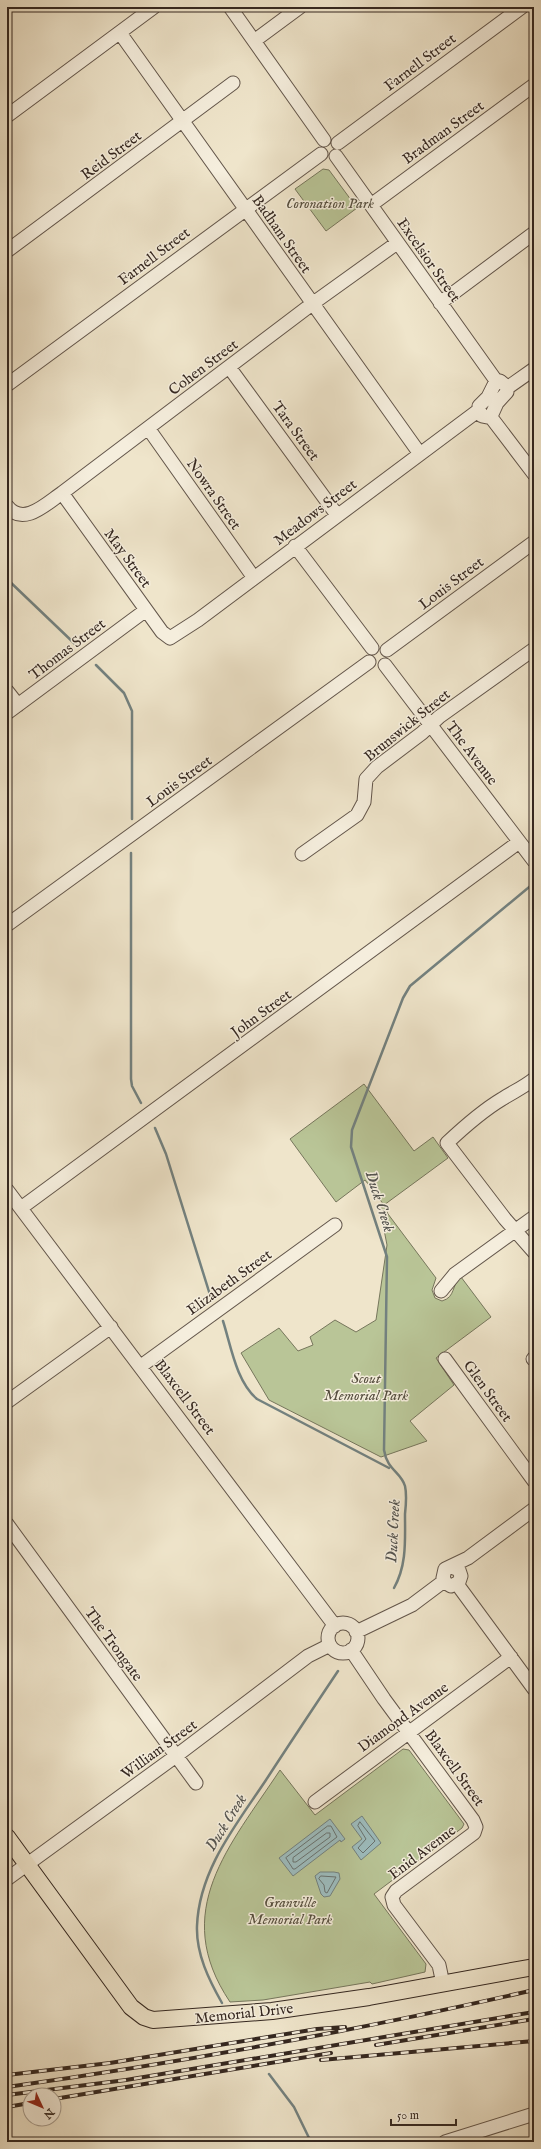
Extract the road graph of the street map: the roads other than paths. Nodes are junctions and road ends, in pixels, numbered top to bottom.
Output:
1 (154, 7) edge
2 (230, 7) edge
3 (300, 7) edge
4 (522, 7) edge
5 (120, 33) junction
6 (254, 41) junction
7 (233, 83) dead end
8 (534, 85) edge
9 (7, 116) edge
10 (182, 121) junction
11 (324, 140) junction
12 (338, 143) junction
13 (321, 154) junction
14 (336, 156) junction
15 (371, 204) junction
16 (245, 209) junction
17 (534, 233) edge
18 (397, 243) junction
19 (7, 251) edge
20 (440, 303) junction
21 (312, 304) junction
22 (229, 367) junction
23 (534, 369) edge
24 (7, 385) edge
25 (502, 385) junction
26 (484, 413) junction
27 (148, 428) junction
28 (420, 454) junction
29 (534, 474) edge
30 (62, 493) junction
31 (7, 506) edge
32 (337, 515) junction
33 (534, 542) edge
34 (295, 546) junction
35 (254, 578) junction
36 (146, 610) junction
37 (170, 638) joint
38 (372, 648) junction
39 (534, 649) edge
40 (387, 650) junction
41 (369, 662) junction
42 (385, 665) junction
43 (7, 691) edge
44 (18, 705) junction
45 (7, 713) edge
46 (430, 725) junction
47 (519, 842) junction
48 (302, 854) dead end
49 (534, 860) edge
50 (7, 925) edge
51 (534, 1079) edge
52 (7, 1190) edge
53 (21, 1208) junction
54 (534, 1217) edge
55 (335, 1225) dead end
56 (516, 1230) junction
57 (534, 1252) edge
58 (442, 1291) dead end
59 (111, 1327) junction
60 (445, 1358) dead end
61 (141, 1366) junction
62 (7, 1402) edge
63 (534, 1481) edge
64 (534, 1509) edge
65 (534, 1518) edge
66 (7, 1524) edge
67 (451, 1567) junction
68 (459, 1580) junction
69 (444, 1581) junction
70 (335, 1626) junction
71 (356, 1632) junction
72 (330, 1645) junction
73 (352, 1650) junction
74 (511, 1657) junction
75 (534, 1689) edge
76 (409, 1732) junction
77 (176, 1756) junction
78 (196, 1783) dead end
79 (315, 1802) dead end
80 (476, 1828) joint
81 (7, 1837) edge
82 (27, 1864) junction
83 (7, 1879) edge
84 (534, 1967) edge
85 (443, 1984) junction
86 (534, 2114) edge
87 (445, 2142) edge

1 - 5 street
2 - 6 street
3 - 6 street
4 - 12 street, Farnell Street
5 - 9 street
5 - 10 street, Badham Street
6 - 11 street
7 - 10 street, Reid Street
8 - 15 street, Bradman Street
10 - 16 street, Badham Street
10 - 19 street, Reid Street
11 - 12 street
11 - 13 street
12 - 14 street
13 - 14 street
13 - 16 street, Farnell Street
14 - 15 street, Excelsior Street
15 - 18 street, Excelsior Street
16 - 21 street, Badham Street
16 - 24 street, Farnell Street
17 - 20 street
18 - 20 street, Excelsior Street
18 - 21 street, Cohen Street
20 - 25 street, Excelsior Street
21 - 22 street, Cohen Street
21 - 28 street, Badham Street
22 - 27 street, Cohen Street
22 - 32 street, Tara Street
23 - 25 street
25 - 26 street, Meadows Street
26 - 28 street, Meadows Street
26 - 29 street
27 - 30 street, Cohen Street
27 - 35 street, Nowra Street
28 - 32 street, Meadows Street
30 - 31 street, Cohen Street
30 - 36 street, May Street
32 - 34 street, Meadows Street
33 - 40 street, Louis Street
34 - 35 street, Meadows Street
34 - 38 street
35 - 37 street, Meadows Street
36 - 37 street, May Street
36 - 44 street, Thomas Street
38 - 40 street
38 - 41 street
39 - 46 street, Brunswick Street
40 - 42 street
41 - 42 street
41 - 50 street, Louis Street
42 - 46 street, The Avenue
43 - 44 street
44 - 45 street, Thomas Street
46 - 47 street, The Avenue
46 - 48 street, Brunswick Street
47 - 49 street, The Avenue
47 - 53 street, John Street
51 - 56 street
52 - 53 street, Blaxcell Street
53 - 59 street, Blaxcell Street
54 - 56 street
55 - 61 street, Elizabeth Street
56 - 57 street
56 - 58 street
59 - 61 street, Blaxcell Street
59 - 62 street
60 - 63 street, Glen Street
61 - 70 street, Blaxcell Street
64 - 67 street
65 - 68 street
66 - 77 street, The Trongate
67 - 68 street
67 - 69 street
68 - 69 street
68 - 74 street
69 - 71 street
70 - 71 street
70 - 72 street
71 - 73 street
72 - 73 street
72 - 77 street, William Street
73 - 76 street, Blaxcell Street
74 - 75 street
74 - 76 street, Diamond Avenue
76 - 79 street, Diamond Avenue
76 - 80 street, Blaxcell Street
77 - 78 street, The Trongate
77 - 82 street, William Street
80 - 85 street, Enid Avenue
81 - 82 main road, Memorial Drive
82 - 83 street, William Street
82 - 85 main road, Memorial Drive
84 - 85 main road, Memorial Drive
86 - 87 street

